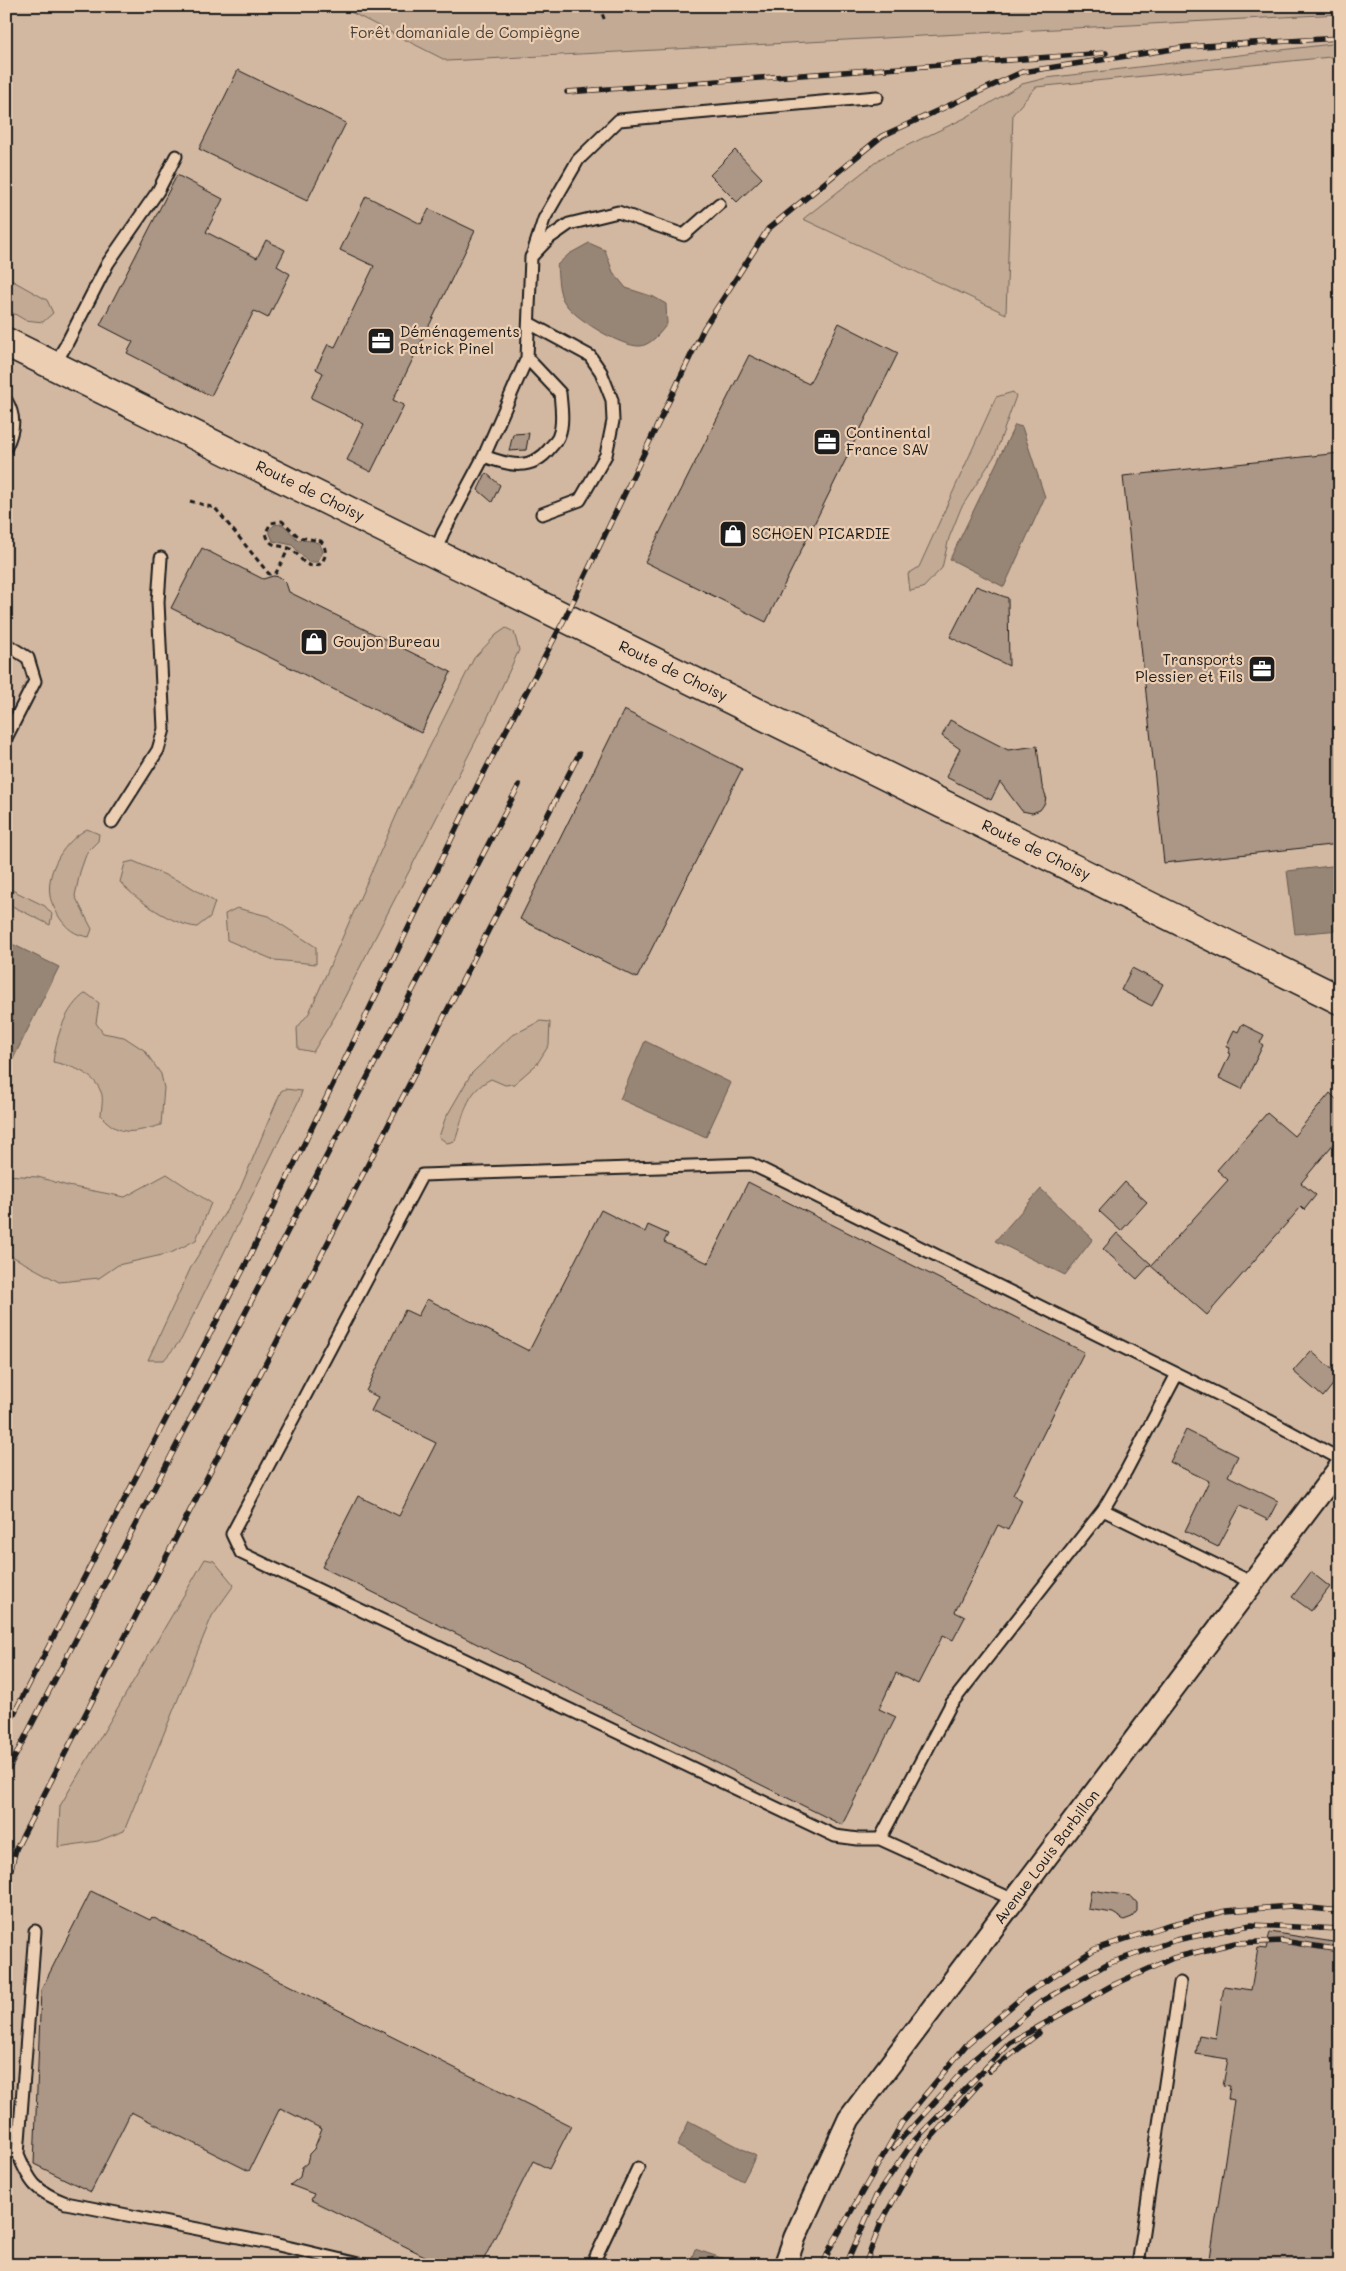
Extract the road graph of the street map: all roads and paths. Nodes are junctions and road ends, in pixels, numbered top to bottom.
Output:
1 (598, 6) edge
2 (605, 21) dead end
3 (878, 97) dead end
4 (176, 156) dead end
5 (719, 204) dead end
6 (531, 257) junction
7 (529, 323) junction
8 (6, 342) edge
9 (527, 358) junction
10 (54, 365) junction
11 (6, 400) edge
12 (6, 447) edge
13 (484, 456) junction
14 (190, 501) dead end
15 (542, 514) dead end
16 (289, 548) junction
17 (435, 553) junction
18 (161, 558) dead end
19 (6, 644) edge
20 (6, 738) edge
21 (112, 822) dead end
22 (1340, 1000) edge
23 (1177, 1374) junction
24 (1340, 1459) edge
25 (1340, 1467) edge
26 (1333, 1489) edge
27 (1103, 1510) junction
28 (1253, 1583) junction
29 (880, 1839) junction
30 (1014, 1900) junction
31 (35, 1931) dead end
32 (1180, 1983) dead end
33 (638, 2168) dead end
34 (363, 2265) edge
35 (592, 2265) edge
36 (785, 2265) edge
37 (1138, 2265) edge

1 - 2 path
3 - 6 lane
4 - 10 lane
5 - 6 lane
6 - 7 lane
7 - 9 lane
7 - 15 lane
8 - 10 street, Route de Choisy
9 - 13 lane
9 - 13 lane
10 - 17 street, Route de Choisy
11 - 12 lane
13 - 17 lane
14 - 16 path
16 - 16 path
17 - 22 street, Route de Choisy
18 - 21 lane
19 - 20 lane
23 - 24 lane
23 - 27 lane
23 - 29 lane
25 - 26 street, Avenue Louis Barbillon
26 - 28 street, Avenue Louis Barbillon
27 - 28 lane
27 - 29 lane
28 - 30 street, Avenue Louis Barbillon
29 - 30 lane
30 - 36 street, Avenue Louis Barbillon
31 - 34 lane
32 - 37 lane
33 - 35 lane

